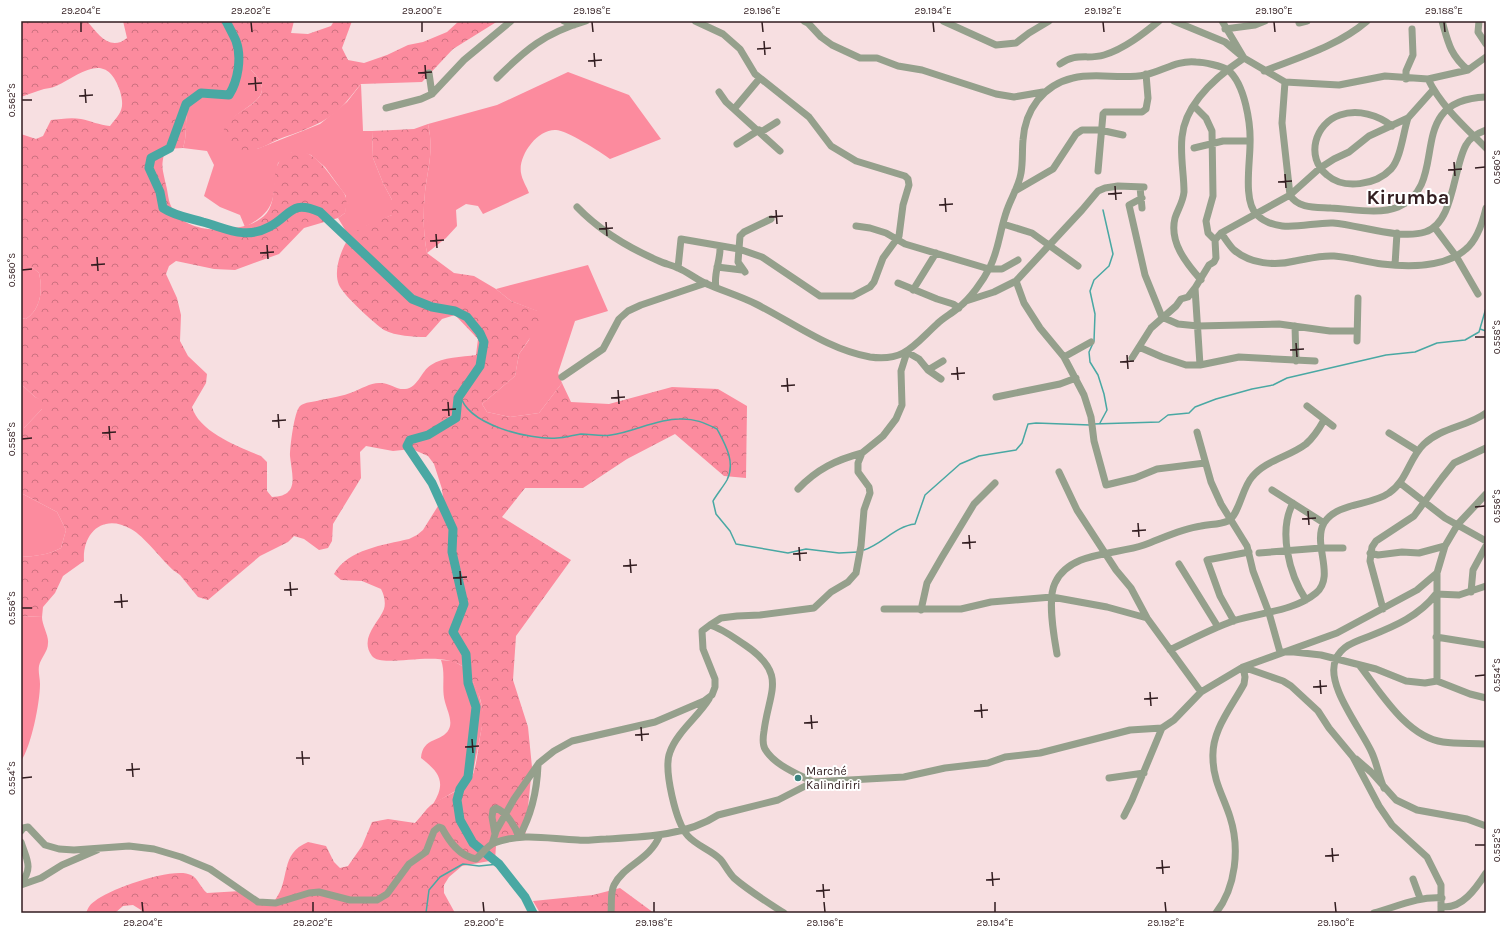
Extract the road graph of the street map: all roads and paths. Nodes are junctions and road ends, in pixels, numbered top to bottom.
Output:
1 (511, 21) edge
2 (564, 21) edge
3 (586, 21) edge
4 (695, 21) edge
5 (804, 21) edge
6 (943, 21) edge
7 (1049, 21) edge
8 (1159, 21) edge
9 (1174, 21) edge
10 (1222, 21) edge
11 (1266, 21) edge
12 (1307, 21) edge
13 (1367, 21) edge
14 (1442, 21) edge
15 (1479, 21) edge
16 (1299, 23) dead end
17 (574, 25) junction
18 (1225, 29) junction
19 (1412, 29) dead end
20 (1486, 44) edge
21 (1486, 57) edge
22 (1244, 58) junction
23 (1060, 64) dead end
24 (1226, 69) junction
25 (1468, 70) junction
26 (1264, 71) junction
27 (429, 73) dead end
28 (1146, 74) junction
29 (497, 78) dead end
30 (760, 78) junction
31 (1406, 79) junction
32 (1428, 79) junction
33 (1285, 82) junction
34 (1433, 90) junction
35 (719, 92) dead end
36 (1044, 92) junction
37 (432, 94) junction
38 (1486, 97) edge
39 (1194, 106) junction
40 (386, 108) dead end
41 (1447, 108) junction
42 (734, 109) junction
43 (1408, 118) junction
44 (777, 122) dead end
45 (1392, 126) junction
46 (1100, 130) junction
47 (1486, 130) edge
48 (760, 131) junction
49 (1123, 135) dead end
50 (1473, 136) junction
51 (1250, 141) junction
52 (738, 144) dead end
53 (1213, 144) junction
54 (1194, 148) dead end
55 (1486, 148) edge
56 (780, 151) dead end
57 (1320, 168) junction
58 (1098, 171) dead end
59 (1015, 191) junction
60 (1290, 195) junction
61 (1142, 198) junction
62 (577, 207) dead end
63 (1142, 208) dead end
64 (1486, 208) edge
65 (1254, 214) junction
66 (771, 220) dead end
67 (1003, 224) junction
68 (856, 226) dead end
69 (1435, 228) junction
70 (1221, 233) junction
71 (1397, 233) junction
72 (897, 239) junction
73 (1215, 240) junction
74 (1050, 244) junction
75 (720, 246) junction
76 (739, 249) junction
77 (936, 253) junction
78 (1456, 256) junction
79 (1018, 260) dead end
80 (1395, 265) junction
81 (717, 266) junction
82 (1078, 266) dead end
83 (678, 268) junction
84 (989, 270) junction
85 (1201, 280) junction
86 (1016, 282) junction
87 (706, 283) junction
88 (898, 283) dead end
89 (716, 287) junction
90 (1195, 288) junction
91 (913, 290) junction
92 (1478, 294) dead end
93 (1358, 298) dead end
94 (966, 301) junction
95 (959, 308) junction
96 (1162, 317) junction
97 (1198, 326) junction
98 (1295, 326) junction
99 (1357, 331) junction
100 (1357, 341) dead end
101 (1091, 342) dead end
102 (1139, 346) junction
103 (907, 352) junction
104 (1064, 357) junction
105 (1132, 358) dead end
106 (943, 361) dead end
107 (1296, 361) junction
108 (1315, 361) dead end
109 (1200, 365) junction
110 (928, 370) junction
111 (562, 377) dead end
112 (1076, 378) junction
113 (941, 379) dead end
114 (996, 397) dead end
115 (1308, 406) dead end
116 (1486, 413) edge
117 (1324, 420) junction
118 (1333, 426) dead end
119 (1197, 432) dead end
120 (1389, 433) dead end
121 (1486, 448) edge
122 (1418, 451) junction
123 (862, 453) junction
124 (1205, 463) junction
125 (1059, 472) dead end
126 (995, 483) dead end
127 (1400, 483) junction
128 (798, 489) dead end
129 (1272, 490) dead end
130 (1486, 494) edge
131 (1425, 502) junction
132 (1294, 503) junction
133 (1230, 520) junction
134 (1324, 523) junction
135 (1458, 524) junction
136 (1486, 540) edge
137 (1445, 546) junction
138 (1486, 546) edge
139 (1321, 548) junction
140 (1343, 548) dead end
141 (1288, 550) junction
142 (1105, 552) junction
143 (1249, 552) junction
144 (1260, 552) dead end
145 (1370, 553) junction
146 (1179, 564) dead end
147 (1437, 573) junction
148 (1486, 586) edge
149 (1472, 592) junction
150 (1436, 594) junction
151 (1052, 597) junction
152 (1306, 600) junction
153 (884, 609) dead end
154 (1383, 609) junction
155 (921, 610) junction
156 (1269, 613) junction
157 (1147, 618) junction
158 (1234, 621) junction
159 (710, 625) junction
160 (1218, 628) junction
161 (1436, 637) junction
162 (1486, 646) edge
163 (1170, 650) junction
164 (1280, 652) junction
165 (1057, 654) dead end
166 (1335, 660) junction
167 (1360, 666) junction
168 (1243, 667) junction
169 (1437, 681) junction
170 (1200, 692) junction
171 (712, 695) junction
172 (1486, 698) edge
173 (1162, 728) junction
174 (1486, 744) edge
175 (1353, 757) junction
176 (539, 763) junction
177 (1144, 773) junction
178 (1109, 778) dead end
179 (813, 782) junction
180 (1384, 788) junction
181 (506, 815) junction
182 (1124, 816) dead end
183 (1486, 826) edge
184 (682, 829) junction
185 (21, 831) edge
186 (495, 834) junction
187 (660, 835) junction
188 (519, 837) junction
189 (21, 842) edge
190 (489, 847) junction
191 (103, 848) junction
192 (1486, 873) edge
193 (1414, 879) dead end
194 (21, 884) edge
195 (1420, 898) junction
196 (1441, 906) edge
197 (611, 913) edge
198 (784, 913) edge
199 (1216, 913) edge
200 (1374, 913) edge

1 - 37 street
2 - 17 street
3 - 17 street
4 - 30 street
5 - 36 street
6 - 7 street
8 - 23 street
9 - 22 street
10 - 18 street
11 - 18 street
12 - 16 street
13 - 26 street
14 - 25 street
15 - 20 street
17 - 29 street
18 - 22 street
19 - 31 street
21 - 25 street
22 - 24 street
22 - 26 street
24 - 28 street
24 - 39 street
24 - 51 street
25 - 32 street
26 - 33 street
27 - 37 street
28 - 36 street
28 - 46 street
30 - 42 street
30 - 72 street
31 - 32 street
31 - 33 street
32 - 34 street
33 - 60 street
34 - 41 street
34 - 43 street
35 - 42 street
36 - 59 street
37 - 40 street
38 - 41 street
39 - 53 street
39 - 85 street
41 - 50 street
41 - 60 street
42 - 48 street
43 - 45 street
43 - 57 street
44 - 48 street
45 - 57 street
45 - 57 street
46 - 49 street
46 - 58 street
46 - 59 street
47 - 50 street
48 - 52 street
48 - 56 street
50 - 55 street
50 - 69 street
51 - 53 street
51 - 65 street
53 - 54 street
53 - 73 street
57 - 60 street
59 - 67 street
60 - 65 street
61 - 63 street
61 - 74 street
61 - 96 street
62 - 83 street
64 - 78 street
65 - 70 street
65 - 71 street
66 - 76 street
67 - 74 street
67 - 84 street
68 - 72 street
69 - 71 street
69 - 78 street
70 - 73 street
70 - 80 street
71 - 80 street
72 - 76 street
72 - 77 street
73 - 85 street
74 - 82 street
74 - 86 street
75 - 76 street
75 - 81 street
75 - 83 street
76 - 81 street
77 - 84 street
77 - 91 street
78 - 80 street
78 - 92 street
79 - 84 street
81 - 89 street
83 - 87 street
84 - 94 street
85 - 90 street
86 - 94 street
86 - 104 street
87 - 89 street
87 - 111 street
88 - 91 street
89 - 103 street
90 - 96 street
90 - 97 street
91 - 95 street
93 - 99 street
94 - 95 street
95 - 103 street
96 - 97 street
96 - 102 street
97 - 98 street
97 - 109 street
98 - 99 street
98 - 107 street
99 - 100 street
101 - 104 street
102 - 105 street
102 - 109 street
103 - 110 street
103 - 123 street
104 - 112 street
106 - 110 street
107 - 108 street
107 - 109 street
110 - 113 street
112 - 114 street
112 - 124 street
115 - 117 street
116 - 122 street
117 - 118 street
117 - 133 street
119 - 124 street
120 - 122 street
121 - 131 street
122 - 127 street
123 - 128 street
123 - 159 street
124 - 133 street
125 - 142 street
126 - 155 street
127 - 131 street
127 - 134 street
129 - 132 street
130 - 135 street
131 - 135 street
131 - 145 street
132 - 134 street
132 - 141 street
133 - 142 street
133 - 143 street
134 - 139 street
135 - 136 street
135 - 137 street
137 - 145 street
137 - 147 street
138 - 149 street
139 - 140 street
139 - 141 street
139 - 152 street
141 - 144 street
141 - 152 street
142 - 151 street
142 - 157 street
143 - 156 street
143 - 158 street
145 - 154 street
146 - 160 street
147 - 150 street
147 - 154 street
148 - 149 street
149 - 150 street
150 - 161 street
150 - 166 street
151 - 155 street
151 - 157 street
151 - 165 street
152 - 156 street
153 - 155 street
154 - 164 street
156 - 158 street
156 - 164 street
157 - 163 street
158 - 160 street
159 - 171 street
159 - 179 street
160 - 163 street
161 - 162 street
161 - 169 street
163 - 170 street
164 - 166 street
164 - 168 street
166 - 167 street
166 - 180 street
167 - 169 street
167 - 174 street
168 - 170 street
168 - 175 street
168 - 199 street
169 - 172 street
170 - 173 street
171 - 176 street
171 - 184 street
173 - 177 street
173 - 179 street
175 - 180 street
175 - 196 street
176 - 181 street
176 - 188 street
177 - 178 street
177 - 182 street
179 - 184 street
180 - 183 street
181 - 186 street
181 - 186 street
181 - 188 street
184 - 187 street
184 - 198 street
185 - 191 street
186 - 190 street
187 - 188 street
187 - 197 street
188 - 190 street
189 - 194 street
190 - 191 street
191 - 194 street
192 - 196 street
193 - 195 street
195 - 196 street
195 - 200 street

